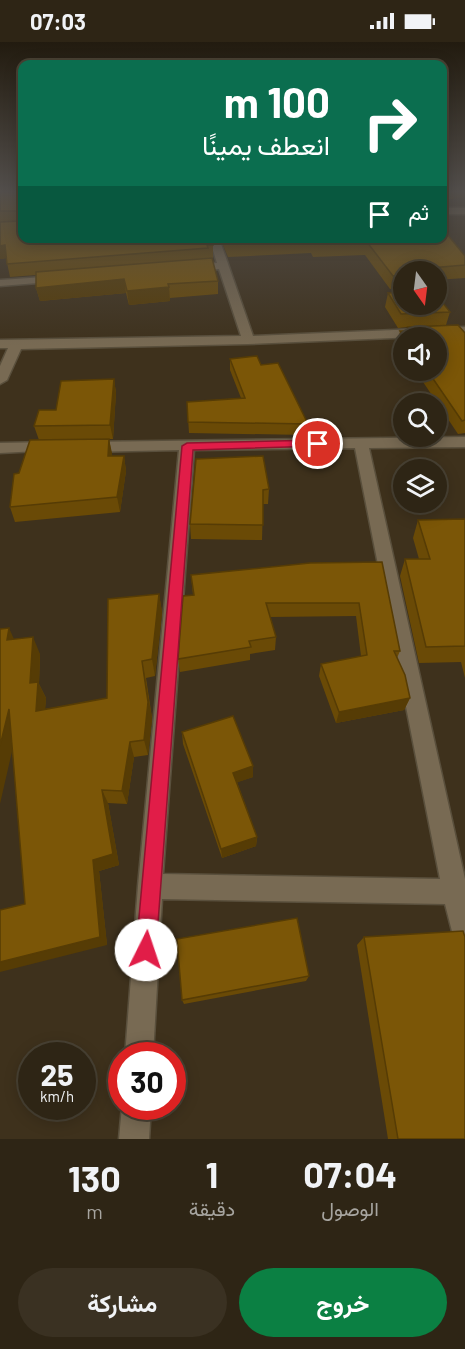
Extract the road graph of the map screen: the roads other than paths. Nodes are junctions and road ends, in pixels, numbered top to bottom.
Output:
1 (215, 243) edge
2 (222, 266) junction
3 (176, 270) edge
4 (70, 278) edge
5 (0, 283) edge
6 (465, 331) edge
7 (248, 340) junction
8 (0, 344) edge
9 (16, 345) junction
10 (0, 380) edge
11 (465, 442) edge
12 (361, 443) junction
13 (187, 446) junction
14 (0, 448) edge
15 (150, 886) junction
16 (460, 892) edge
17 (465, 938) edge
18 (140, 1042) edge
19 (135, 1120) edge
20 (134, 1139) edge

1 - 2 street
2 - 3 street
2 - 7 street
4 - 5 street
6 - 7 street
7 - 9 street
8 - 9 street
9 - 10 street
11 - 12 street
12 - 13 street
12 - 16 street
13 - 14 street
13 - 15 street
15 - 16 street
15 - 18 street
16 - 17 street
19 - 20 street

